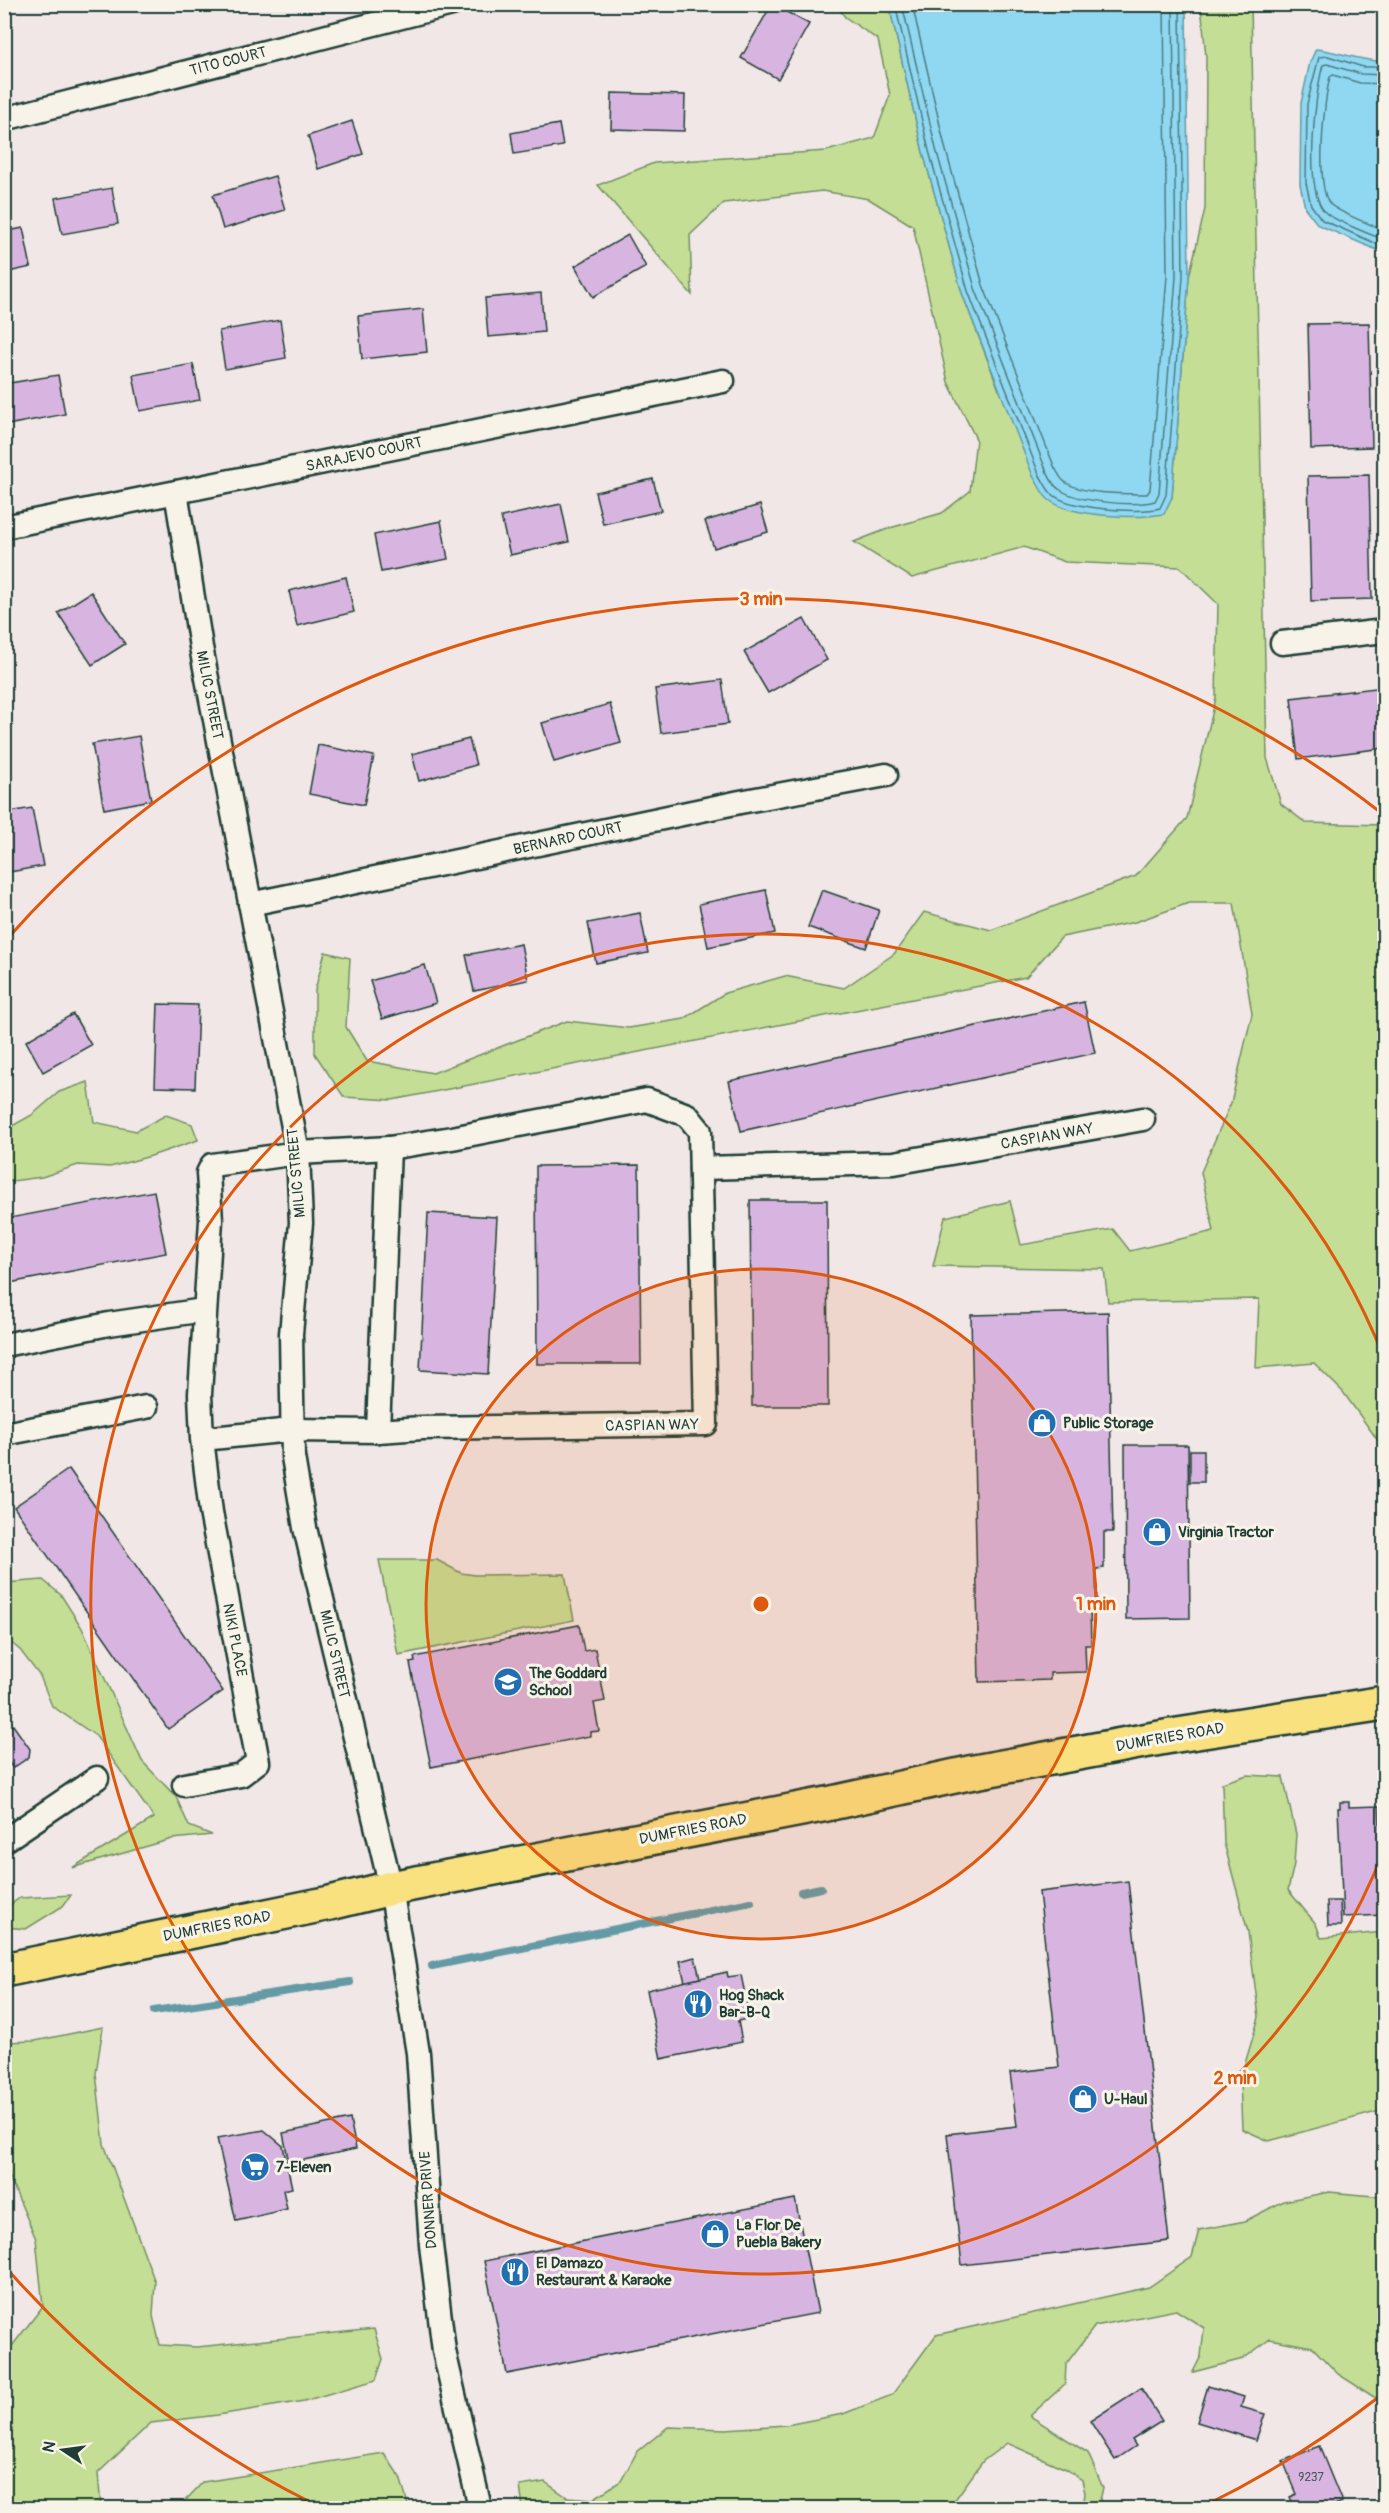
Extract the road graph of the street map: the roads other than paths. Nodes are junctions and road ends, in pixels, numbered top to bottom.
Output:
1 (452, 4) edge
2 (4, 119) edge
3 (723, 381) dead end
4 (176, 492) junction
5 (4, 527) edge
6 (1384, 631) edge
7 (1282, 643) dead end
8 (886, 775) dead end
9 (250, 904) junction
10 (1143, 1119) dead end
11 (389, 1148) junction
12 (298, 1153) junction
13 (701, 1168) junction
14 (204, 1310) junction
15 (4, 1345) edge
16 (146, 1407) dead end
17 (291, 1430) junction
18 (378, 1431) junction
19 (4, 1434) edge
20 (202, 1439) junction
21 (1384, 1703) edge
22 (97, 1778) dead end
23 (184, 1785) dead end
24 (4, 1841) edge
25 (391, 1888) junction
26 (4, 1970) edge
27 (480, 2508) edge

1 - 2 street, TITO COURT
3 - 4 street, SARAJEVO COURT
4 - 5 street, SARAJEVO COURT
4 - 9 street, MILIC STREET
6 - 7 street
8 - 9 street, BERNARD COURT
9 - 12 street, MILIC STREET
10 - 13 street, CASPIAN WAY
11 - 12 street, CASPIAN WAY
11 - 13 street, CASPIAN WAY
11 - 18 street
12 - 14 street, NIKI PLACE
12 - 17 street, MILIC STREET
13 - 18 street, CASPIAN WAY
14 - 15 street
14 - 20 street, NIKI PLACE
16 - 19 street
17 - 18 street, CASPIAN WAY
17 - 20 street
17 - 25 street, MILIC STREET
20 - 23 street, NIKI PLACE
21 - 25 main road, DUMFRIES ROAD
22 - 24 street
25 - 26 main road, DUMFRIES ROAD
25 - 27 street, DONNER DRIVE

